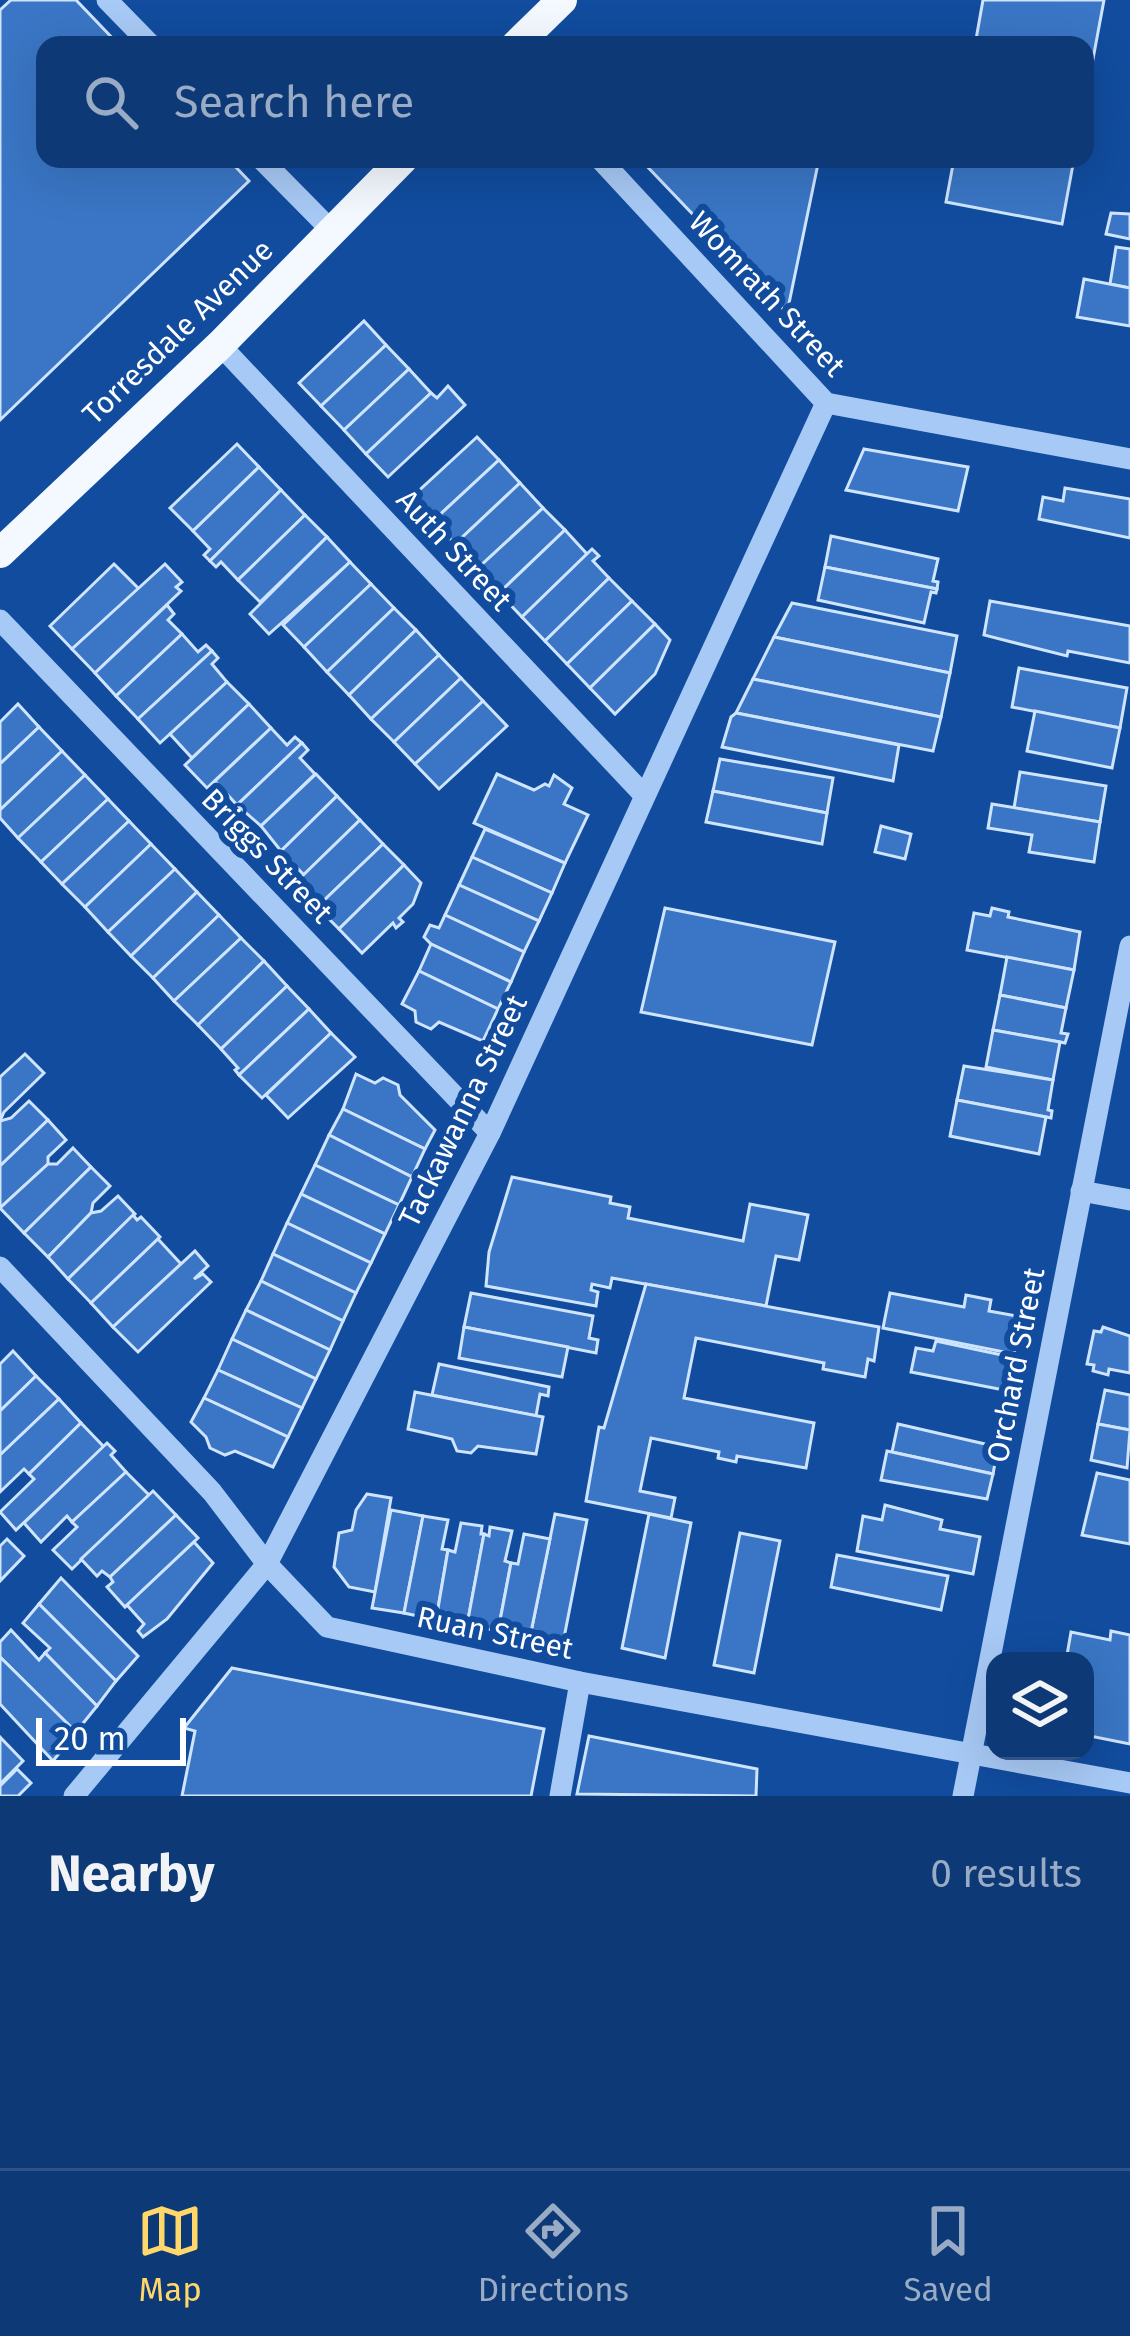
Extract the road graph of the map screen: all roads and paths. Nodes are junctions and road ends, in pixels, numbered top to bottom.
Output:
1 (107, 0) edge
2 (562, 0) edge
3 (142, 36) edge
4 (525, 36) edge
5 (270, 168) edge
6 (394, 168) edge
7 (608, 168) edge
8 (332, 231) junction
9 (220, 345) junction
10 (826, 403) junction
11 (1130, 459) edge
12 (0, 553) edge
13 (0, 620) edge
14 (644, 795) junction
15 (1130, 946) edge
16 (490, 1133) junction
17 (1081, 1191) junction
18 (1130, 1200) edge
19 (0, 1267) edge
20 (266, 1564) junction
21 (580, 1682) junction
22 (971, 1755) junction
23 (1130, 1783) edge
24 (74, 1796) edge
25 (560, 1796) edge
26 (963, 1796) edge

1 - 3 street
2 - 4 main road
5 - 8 street
6 - 8 main road, Torresdale Avenue
7 - 10 street, Womrath Street
8 - 9 main road, Torresdale Avenue
9 - 12 main road, Torresdale Avenue
9 - 14 street, Auth Street
10 - 11 street, Womrath Street
10 - 14 street, Tackawanna Street
13 - 16 street, Briggs Street
14 - 16 street, Tackawanna Street
15 - 17 street, Orchard Street
16 - 20 street, Tackawanna Street
17 - 18 street
17 - 22 street, Orchard Street
19 - 20 street, Ruan Street
20 - 21 street, Ruan Street
20 - 24 street, Tackawanna Street
21 - 22 street, Ruan Street
21 - 25 street
22 - 23 street, Ruan Street
22 - 26 street, Orchard Street

